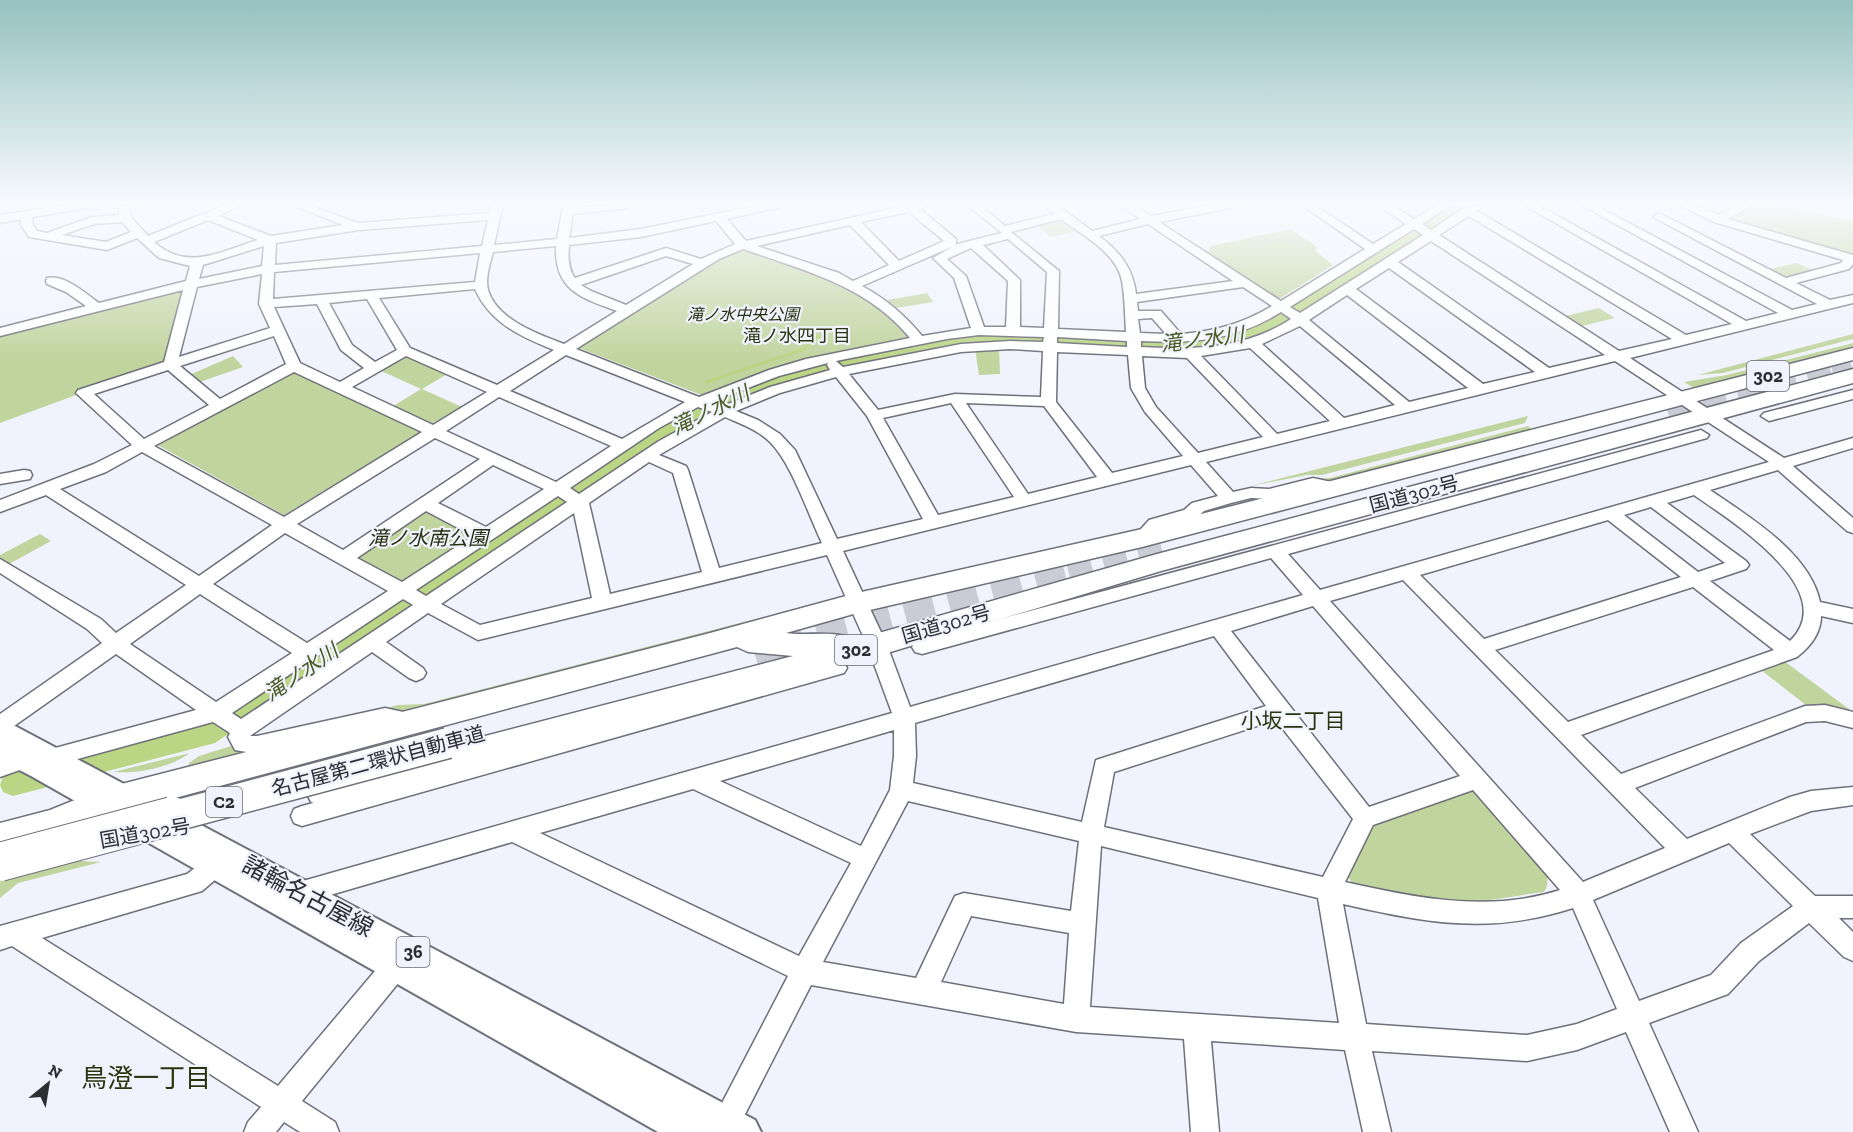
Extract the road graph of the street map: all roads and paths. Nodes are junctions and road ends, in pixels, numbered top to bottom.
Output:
1 (165, 258) edge
2 (213, 258) edge
3 (269, 258) edge
4 (390, 258) edge
5 (484, 258) edge
6 (561, 258) edge
7 (649, 258) edge
8 (685, 258) edge
9 (713, 258) edge
10 (782, 258) edge
11 (889, 258) edge
12 (916, 258) edge
13 (939, 258) edge
14 (989, 258) edge
15 (1037, 258) edge
16 (1115, 258) edge
17 (1207, 258) edge
18 (1361, 258) edge
19 (1391, 258) edge
20 (1466, 258) edge
21 (1554, 258) edge
22 (1624, 258) edge
23 (1686, 258) edge
24 (1733, 258) edge
25 (1852, 259) edge
26 (1388, 261) junction
27 (197, 263) junction
28 (701, 263) junction
29 (897, 266) junction
30 (268, 269) junction
31 (52, 281) dead end
32 (1784, 282) junction
33 (1245, 283) junction
34 (191, 284) junction
35 (571, 284) junction
36 (481, 285) junction
37 (854, 285) junction
38 (1346, 288) junction
39 (370, 295) junction
40 (321, 299) junction
41 (1130, 299) junction
42 (1853, 299) edge
43 (266, 304) junction
44 (1829, 305) junction
45 (97, 308) junction
46 (627, 310) junction
47 (1290, 313) junction
48 (1790, 314) junction
49 (1131, 315) junction
50 (1745, 326) junction
51 (278, 330) junction
52 (1013, 331) junction
53 (0, 332) edge
54 (979, 332) junction
55 (1177, 339) junction
56 (1050, 340) junction
57 (919, 341) junction
58 (1686, 341) junction
59 (1253, 343) junction
60 (1133, 345) junction
61 (565, 349) junction
62 (405, 351) junction
63 (1191, 354) junction
64 (1853, 354) tunnel mouth
65 (1618, 356) junction
66 (170, 365) junction
67 (834, 365) junction
68 (294, 366) junction
69 (374, 369) junction
70 (1548, 374) junction
71 (1853, 376) tunnel mouth
72 (1853, 386) edge
73 (339, 388) junction
74 (1804, 389) junction
75 (1481, 390) junction
76 (497, 391) junction
77 (1853, 394) edge
78 (1683, 398) junction
79 (955, 399) junction
80 (1048, 402) junction
81 (219, 406) junction
82 (711, 406) junction
83 (1407, 408) junction
84 (1768, 408) junction
85 (874, 416) junction
86 (1611, 417) junction
87 (1342, 424) junction
88 (1704, 425) junction
89 (1650, 430) junction
90 (434, 431) junction
91 (1275, 440) junction
92 (1853, 443) edge
93 (623, 445) junction
94 (143, 446) junction
95 (648, 456) junction
96 (492, 458) junction
97 (1614, 458) junction
98 (1194, 460) junction
99 (1781, 463) junction
100 (24, 475) dead end
101 (0, 479) edge
102 (1108, 480) junction
103 (47, 488) junction
104 (1335, 488) junction
105 (1695, 488) junction
106 (568, 495) junction
107 (1229, 498) junction
108 (1024, 500) junction
109 (1653, 501) junction
110 (425, 503) junction
111 (0, 506) edge
112 (1610, 513) junction
113 (934, 523) junction
114 (285, 525) junction
115 (1853, 527) edge
116 (486, 535) junction
117 (1142, 538) junction
118 (832, 548) junction
119 (1275, 551) junction
120 (344, 558) junction
121 (1236, 561) junction
122 (1157, 563) junction
123 (0, 565) edge
124 (1406, 572) junction
125 (712, 576) junction
126 (1695, 579) junction
127 (200, 585) junction
128 (414, 597) junction
129 (1318, 598) junction
130 (603, 602) junction
131 (857, 603) junction
132 (1813, 607) junction
133 (997, 609) junction
134 (1853, 616) edge
135 (1218, 627) junction
136 (372, 642) junction
137 (116, 644) junction
138 (710, 644) junction
139 (877, 645) junction
140 (922, 646) dead end
141 (1482, 647) junction
142 (306, 652) junction
143 (1790, 652) junction
144 (761, 668) junction
145 (837, 668) dead end
146 (416, 673) dead end
147 (1280, 710) junction
148 (904, 718) junction
149 (1853, 720) edge
150 (227, 721) junction
151 (412, 722) junction
152 (0, 727) edge
153 (1565, 732) junction
154 (450, 751) junction
155 (40, 765) edge
156 (694, 779) junction
157 (1478, 779) junction
158 (1618, 785) junction
159 (901, 790) junction
160 (1853, 796) edge
161 (114, 800) junction
162 (302, 816) dead end
163 (1365, 819) junction
164 (167, 830) junction
165 (512, 831) junction
166 (1733, 832) junction
167 (1089, 835) junction
168 (0, 840) edge
169 (1683, 851) junction
170 (865, 859) junction
171 (0, 864) edge
172 (215, 866) junction
173 (1329, 890) junction
174 (1580, 895) junction
175 (289, 897) junction
176 (1811, 907) junction
177 (1853, 908) edge
178 (1082, 924) junction
179 (7, 936) edge
180 (1853, 949) edge
181 (395, 968) junction
182 (804, 971) junction
183 (923, 992) junction
184 (1633, 1016) junction
185 (1076, 1019) junction
186 (1196, 1026) junction
187 (1355, 1037) junction
188 (281, 1104) junction
189 (730, 1129) edge
190 (258, 1132) edge
191 (325, 1132) edge
192 (693, 1132) edge
193 (1205, 1132) edge
194 (1377, 1132) edge
195 (1684, 1132) edge

1 - 27 street
2 - 27 street
3 - 30 street
4 - 30 street
5 - 36 street
6 - 35 street
7 - 35 street
8 - 28 street
9 - 28 street
10 - 37 street
11 - 29 street
12 - 29 street
13 - 54 street
14 - 52 street
15 - 56 street
16 - 41 street
17 - 33 street
18 - 47 street
19 - 26 street
20 - 65 street
21 - 58 street
22 - 50 street
23 - 48 street
24 - 32 street
25 - 32 street
26 - 38 street
26 - 70 street
27 - 34 street
28 - 46 street
29 - 37 street
30 - 34 street
30 - 43 street
31 - 45 street
32 - 44 street
33 - 41 street
33 - 47 street
34 - 45 street
34 - 66 street
35 - 46 street
36 - 39 street
36 - 61 street
37 - 57 street
38 - 47 street
38 - 75 street
39 - 40 street
39 - 62 street
40 - 43 street
40 - 69 street
41 - 49 street
42 - 44 street
43 - 51 street
44 - 48 street
45 - 53 street
46 - 61 street
47 - 55 street
47 - 59 street
47 - 83 street
48 - 50 street
49 - 55 street
49 - 60 street
50 - 58 street
51 - 66 street
51 - 68 street
52 - 54 street
52 - 56 street
54 - 57 street
55 - 60 street
56 - 60 street
56 - 67 street
56 - 80 street
57 - 67 street
58 - 65 street
59 - 63 street
59 - 87 street
60 - 63 street
60 - 98 street
61 - 76 street
61 - 82 street
62 - 69 street
62 - 76 street
63 - 91 street
64 - 78 highway, 国道302号 / 302
65 - 70 street
65 - 78 street
66 - 81 street
66 - 94 street
67 - 82 street
67 - 82 street
67 - 85 street
68 - 73 street
68 - 81 street
69 - 73 street
70 - 75 street
71 - 74 highway, 国道302号 / 302
72 - 74 street
73 - 90 street
74 - 84 highway, 国道302号 / 302
75 - 83 street
76 - 90 street
76 - 93 street
77 - 84 street
78 - 84 highway
78 - 86 highway, 国道302号 / 302
78 - 88 street
79 - 80 street
79 - 85 street
79 - 108 street
80 - 102 street
81 - 94 street
82 - 93 street
82 - 95 street
82 - 118 street
83 - 87 street
84 - 88 highway, 国道302号 / 302
85 - 113 street
86 - 88 highway
86 - 104 highway, 国道302号 / 302
87 - 91 street
88 - 89 highway, 国道302号 / 302
88 - 97 street
88 - 99 street
89 - 97 street
89 - 122 highway, 国道302号 / 302
90 - 96 street
90 - 114 street
91 - 98 street
92 - 99 street
93 - 106 street
94 - 103 street
94 - 114 street
95 - 106 street
95 - 125 street
96 - 106 street
96 - 110 street
97 - 119 street
98 - 102 street
98 - 107 street
99 - 105 street
99 - 115 street
100 - 101 street
102 - 108 street
103 - 111 street
103 - 127 street
104 - 107 street
104 - 117 highway, 国道302号 / 302
105 - 109 street
105 - 132 street
106 - 116 street
106 - 128 street
106 - 130 street
107 - 117 street
108 - 113 street
109 - 112 street
109 - 126 street
110 - 116 street
110 - 120 street
112 - 124 street
112 - 126 street
113 - 118 street
114 - 120 street
114 - 127 street
116 - 128 street
117 - 131 highway, 国道302号 / 302
118 - 125 street
118 - 131 street
119 - 121 street
119 - 129 street
120 - 128 street
121 - 122 street
121 - 140 street
122 - 133 highway, 国道302号 / 302
123 - 137 street
124 - 129 street
124 - 141 street
125 - 130 street
126 - 141 street
126 - 143 street
127 - 137 street
127 - 142 street
128 - 130 street
128 - 136 street
128 - 142 street
129 - 135 street
129 - 157 street
131 - 133 highway
131 - 138 highway, 国道302号 / 302
131 - 139 street
132 - 134 street
132 - 143 street
133 - 139 highway, 国道302号 / 302
135 - 147 street
135 - 148 street
136 - 146 street
136 - 150 street
137 - 150 street
137 - 152 street
138 - 139 highway
138 - 151 highway, 国道302号 / 302
139 - 144 highway, 国道302号 / 302
139 - 148 street
141 - 153 street
142 - 150 street
143 - 153 street
144 - 145 street
144 - 154 highway, 名古屋第二環状自動車道 / C2
147 - 163 street
147 - 167 street
148 - 156 street
148 - 159 street
149 - 158 street
150 - 151 street
150 - 155 street
151 - 161 highway, 国道302号 / 302
152 - 155 main road, 諸輪名古屋線 / 36
153 - 158 street
154 - 162 street
154 - 164 highway, 国道302号
154 - 168 highway, 名古屋第二環状自動車道 / C2
154 - 171 highway, 名古屋第二環状自動車道 / C2, bridge
155 - 161 main road, 諸輪名古屋線 / 36
156 - 165 street
156 - 170 street
157 - 163 street
157 - 174 street
158 - 169 street
159 - 167 street
159 - 170 street
160 - 166 street
161 - 164 main road, 諸輪名古屋線 / 36
161 - 168 highway, 国道302号 / 302
163 - 173 street
164 - 171 highway, 国道302号
164 - 172 main road, 諸輪名古屋線 / 36
164 - 175 main road, 諸輪名古屋線 / 36
165 - 175 street
165 - 182 street
166 - 169 street
166 - 176 street
167 - 173 street
167 - 178 street
169 - 174 street
170 - 182 street
172 - 175 main road, 諸輪名古屋線 / 36
172 - 179 street
173 - 174 street
173 - 187 street
174 - 184 street
175 - 181 main road, 諸輪名古屋線 / 36
175 - 189 main road, 諸輪名古屋線 / 36
176 - 177 street
176 - 180 street
176 - 184 street
178 - 183 street
178 - 185 street
179 - 188 street
181 - 188 street
181 - 192 main road, 諸輪名古屋線 / 36
182 - 183 street
182 - 189 street
183 - 185 street
184 - 187 street
184 - 195 street
185 - 186 street
186 - 187 street
186 - 193 street
187 - 194 street
188 - 190 street
188 - 191 street

